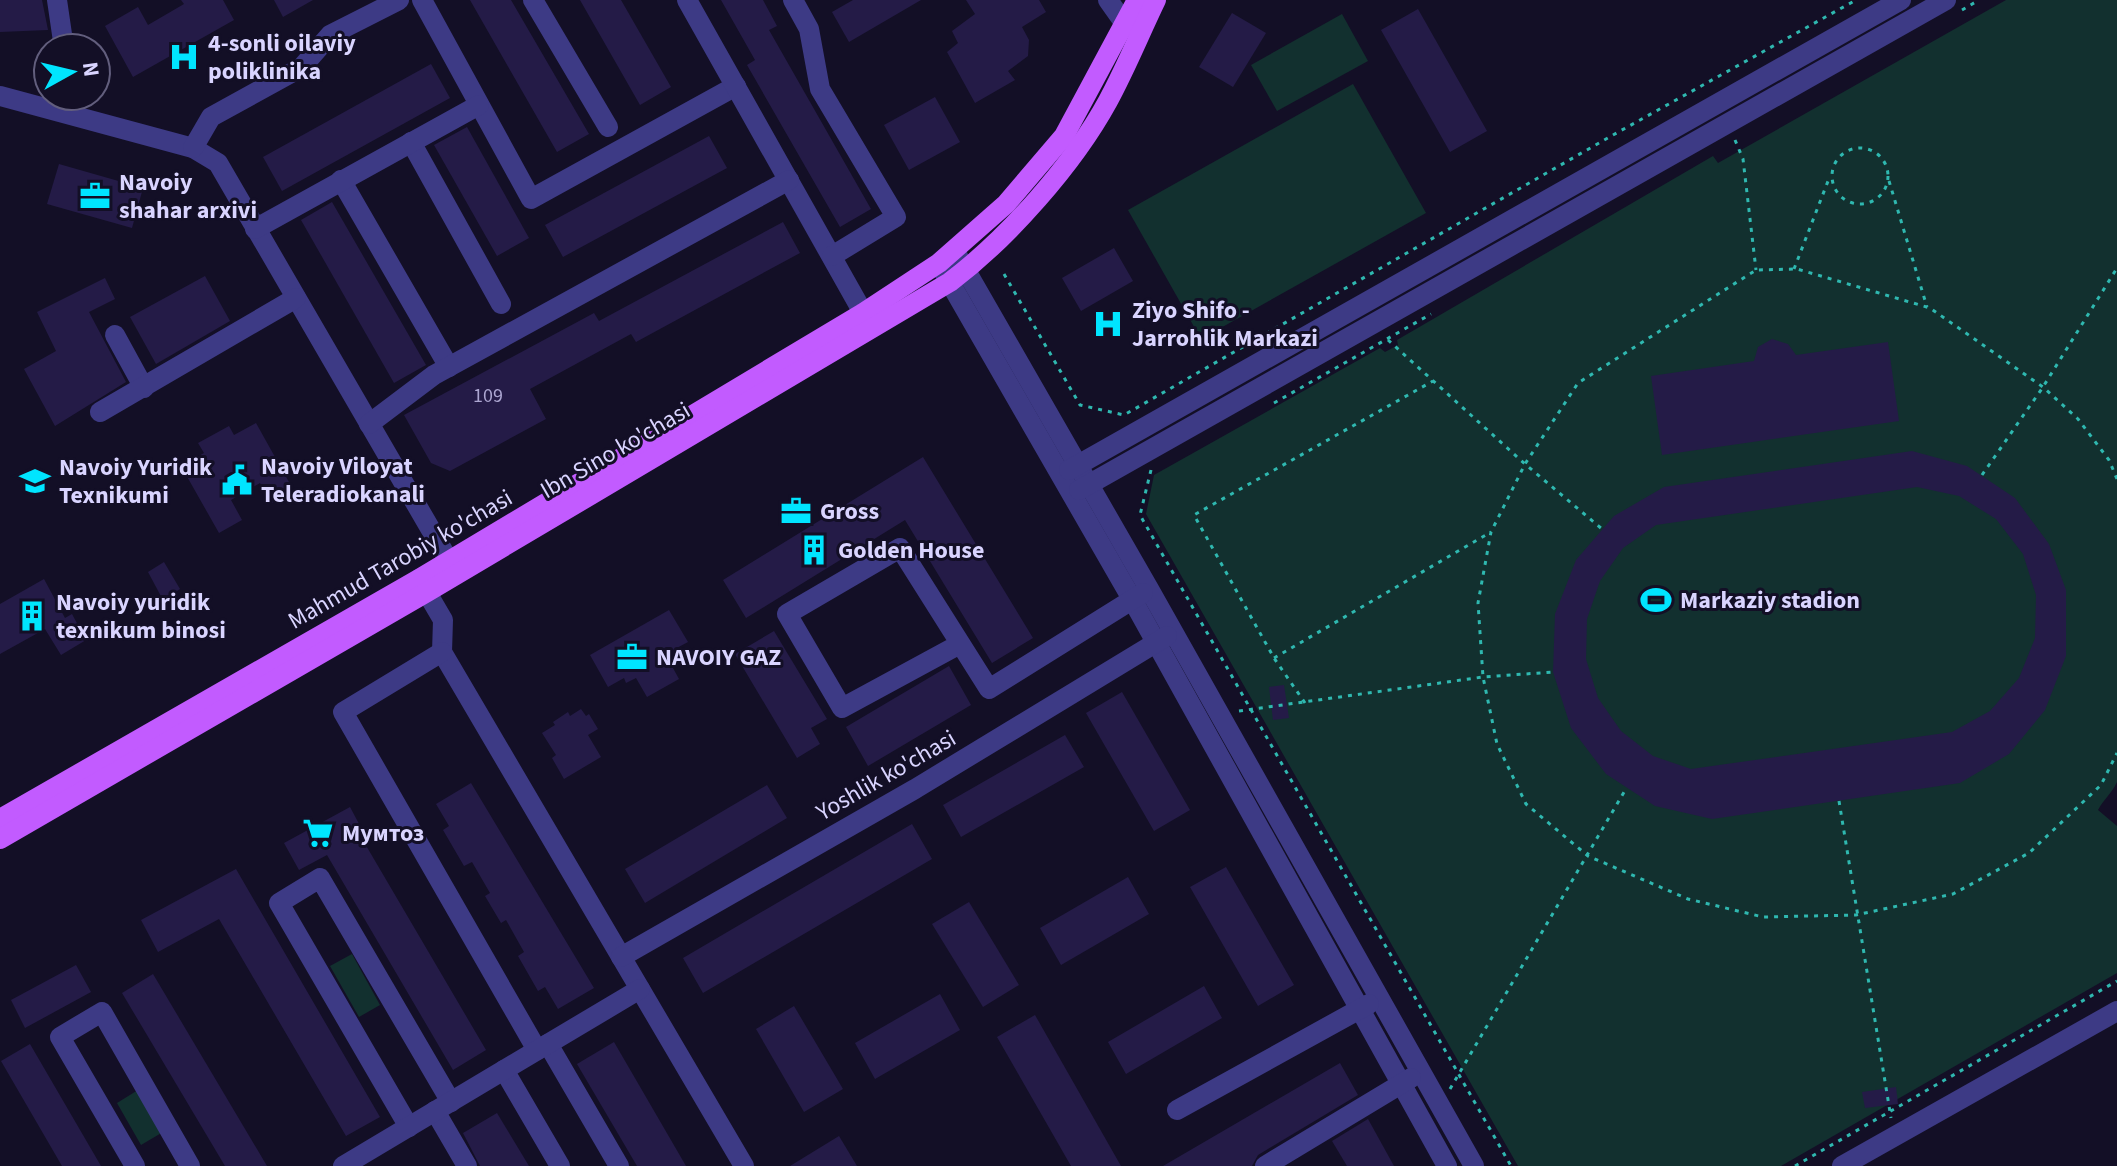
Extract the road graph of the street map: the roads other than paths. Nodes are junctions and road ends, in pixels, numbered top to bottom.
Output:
1 (57, 0) edge
2 (399, 0) edge
3 (422, 0) edge
4 (533, 0) edge
5 (687, 0) edge
6 (1108, 0) edge
7 (1137, 0) edge
8 (1156, 0) edge
9 (1901, 0) edge
10 (795, 1) edge
11 (1949, 8) edge
12 (1133, 28) junction
13 (62, 32) edge
14 (736, 86) junction
15 (0, 96) edge
16 (1717, 104) junction
17 (479, 105) junction
18 (73, 112) edge
19 (74, 117) junction
20 (608, 127) dead end
21 (1732, 130) junction
22 (411, 142) junction
23 (193, 148) junction
24 (341, 180) junction
25 (789, 180) junction
26 (255, 229) junction
27 (832, 256) junction
28 (952, 266) junction
29 (296, 298) junction
30 (501, 304) dead end
31 (1364, 304) junction
32 (868, 321) junction
33 (1374, 322) junction
34 (115, 335) dead end
35 (449, 367) junction
36 (144, 388) junction
37 (100, 412) dead end
38 (369, 424) junction
39 (1070, 470) junction
40 (1081, 489) junction
41 (452, 567) junction
42 (423, 586) junction
43 (1141, 594) junction
44 (1165, 637) junction
45 (960, 644) junction
46 (442, 652) junction
47 (0, 819) edge
48 (0, 839) edge
49 (621, 957) junction
50 (640, 989) junction
51 (1379, 999) junction
52 (1358, 1010) junction
53 (2117, 1011) edge
54 (543, 1047) junction
55 (504, 1070) junction
56 (1421, 1073) junction
57 (1400, 1084) junction
58 (443, 1106) junction
59 (1177, 1110) dead end
60 (409, 1127) junction
61 (135, 1166) edge
62 (190, 1166) edge
63 (343, 1166) edge
64 (467, 1166) edge
65 (560, 1166) edge
66 (619, 1166) edge
67 (744, 1166) edge
68 (1265, 1166) edge
69 (1447, 1166) edge
70 (1474, 1166) edge
71 (1842, 1166) edge

1 - 13 street
2 - 23 street
3 - 17 street
4 - 20 street
5 - 14 street
6 - 12 street
7 - 12 main road, Mahmud Tarobiy ko'chasi
8 - 12 main road
9 - 16 street
10 - 27 street
11 - 21 street
12 - 28 main road, Mahmud Tarobiy ko'chasi
14 - 17 street
14 - 25 street
15 - 19 street
16 - 21 street
16 - 31 street
17 - 22 street
18 - 19 street
19 - 23 street
21 - 33 street
22 - 24 street
22 - 30 street
23 - 26 street
24 - 26 street
24 - 35 street
25 - 27 street
25 - 35 street
26 - 29 street
27 - 32 street
28 - 32 main road, Mahmud Tarobiy ko'chasi
28 - 39 street
29 - 36 street
29 - 38 street
31 - 33 street
31 - 39 street
32 - 41 main road, Mahmud Tarobiy ko'chasi
33 - 40 street
34 - 36 street
35 - 38 street
36 - 37 street
38 - 41 street
39 - 40 street
40 - 43 street
41 - 42 main road, Mahmud Tarobiy ko'chasi
42 - 46 street
42 - 47 main road, Mahmud Tarobiy ko'chasi
42 - 48 main road
43 - 44 street
43 - 45 street
44 - 49 street, Yoshlik ko'chasi
44 - 51 street
44 - 52 street
45 - 45 street
46 - 49 street
46 - 54 street
49 - 50 street
50 - 54 street
50 - 67 street
51 - 52 street
51 - 56 street
52 - 57 street
52 - 59 street
53 - 71 street
54 - 55 street
54 - 66 street
55 - 58 street
55 - 65 street
56 - 57 street
56 - 70 street
57 - 68 street
57 - 69 street
58 - 60 street
58 - 60 street
58 - 64 street
60 - 63 street
61 - 62 street

